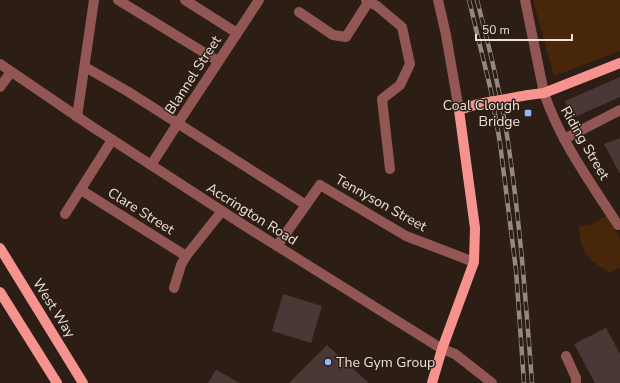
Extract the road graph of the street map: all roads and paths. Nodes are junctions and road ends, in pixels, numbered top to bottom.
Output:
1 (94, 0) edge
2 (118, 0) edge
3 (185, 0) edge
4 (259, 0) edge
5 (438, 0) edge
6 (525, 0) edge
7 (367, 1) edge
8 (299, 12) dead end
9 (238, 32) junction
10 (218, 61) junction
11 (620, 63) edge
12 (0, 64) edge
13 (85, 67) junction
14 (11, 72) junction
15 (0, 87) edge
16 (544, 93) junction
17 (459, 110) junction
18 (620, 110) edge
19 (77, 117) junction
20 (178, 123) junction
21 (564, 139) junction
22 (112, 140) junction
23 (151, 165) junction
24 (390, 169) dead end
25 (81, 190) junction
26 (306, 205) junction
27 (222, 211) junction
28 (65, 214) dead end
29 (618, 225) dead end
30 (277, 246) junction
31 (0, 248) edge
32 (186, 256) junction
33 (474, 262) junction
34 (174, 288) dead end
35 (0, 292) edge
36 (442, 349) junction
37 (566, 356) dead end
38 (57, 383) edge
39 (83, 383) edge
40 (432, 383) edge
41 (492, 383) edge
42 (576, 383) edge

1 - 13 street
2 - 10 street
3 - 9 street
4 - 9 street, Blannel Street
5 - 17 street
6 - 16 street, Riding Street
7 - 8 street
7 - 24 street
9 - 10 street, Blannel Street
10 - 20 street, Blannel Street
11 - 16 main road
12 - 14 street, Accrington Road
13 - 19 street
13 - 20 street
14 - 15 street
14 - 19 street, Accrington Road
16 - 17 main road, bridge
16 - 21 street, Riding Street
17 - 33 main road
18 - 21 street
19 - 22 street, Accrington Road
20 - 23 street, Blannel Street
20 - 26 street
21 - 29 street, Riding Street
22 - 23 street, Accrington Road
22 - 25 street
23 - 27 street, Accrington Road
25 - 28 street
25 - 32 street, Clare Street
26 - 30 street
26 - 33 street, Tennyson Street
27 - 30 street, Accrington Road
27 - 32 street
30 - 36 street, Accrington Road
31 - 39 main road, West Way
32 - 34 street
33 - 36 main road
35 - 38 main road
36 - 40 main road
36 - 41 street, Accrington Road
37 - 42 street

